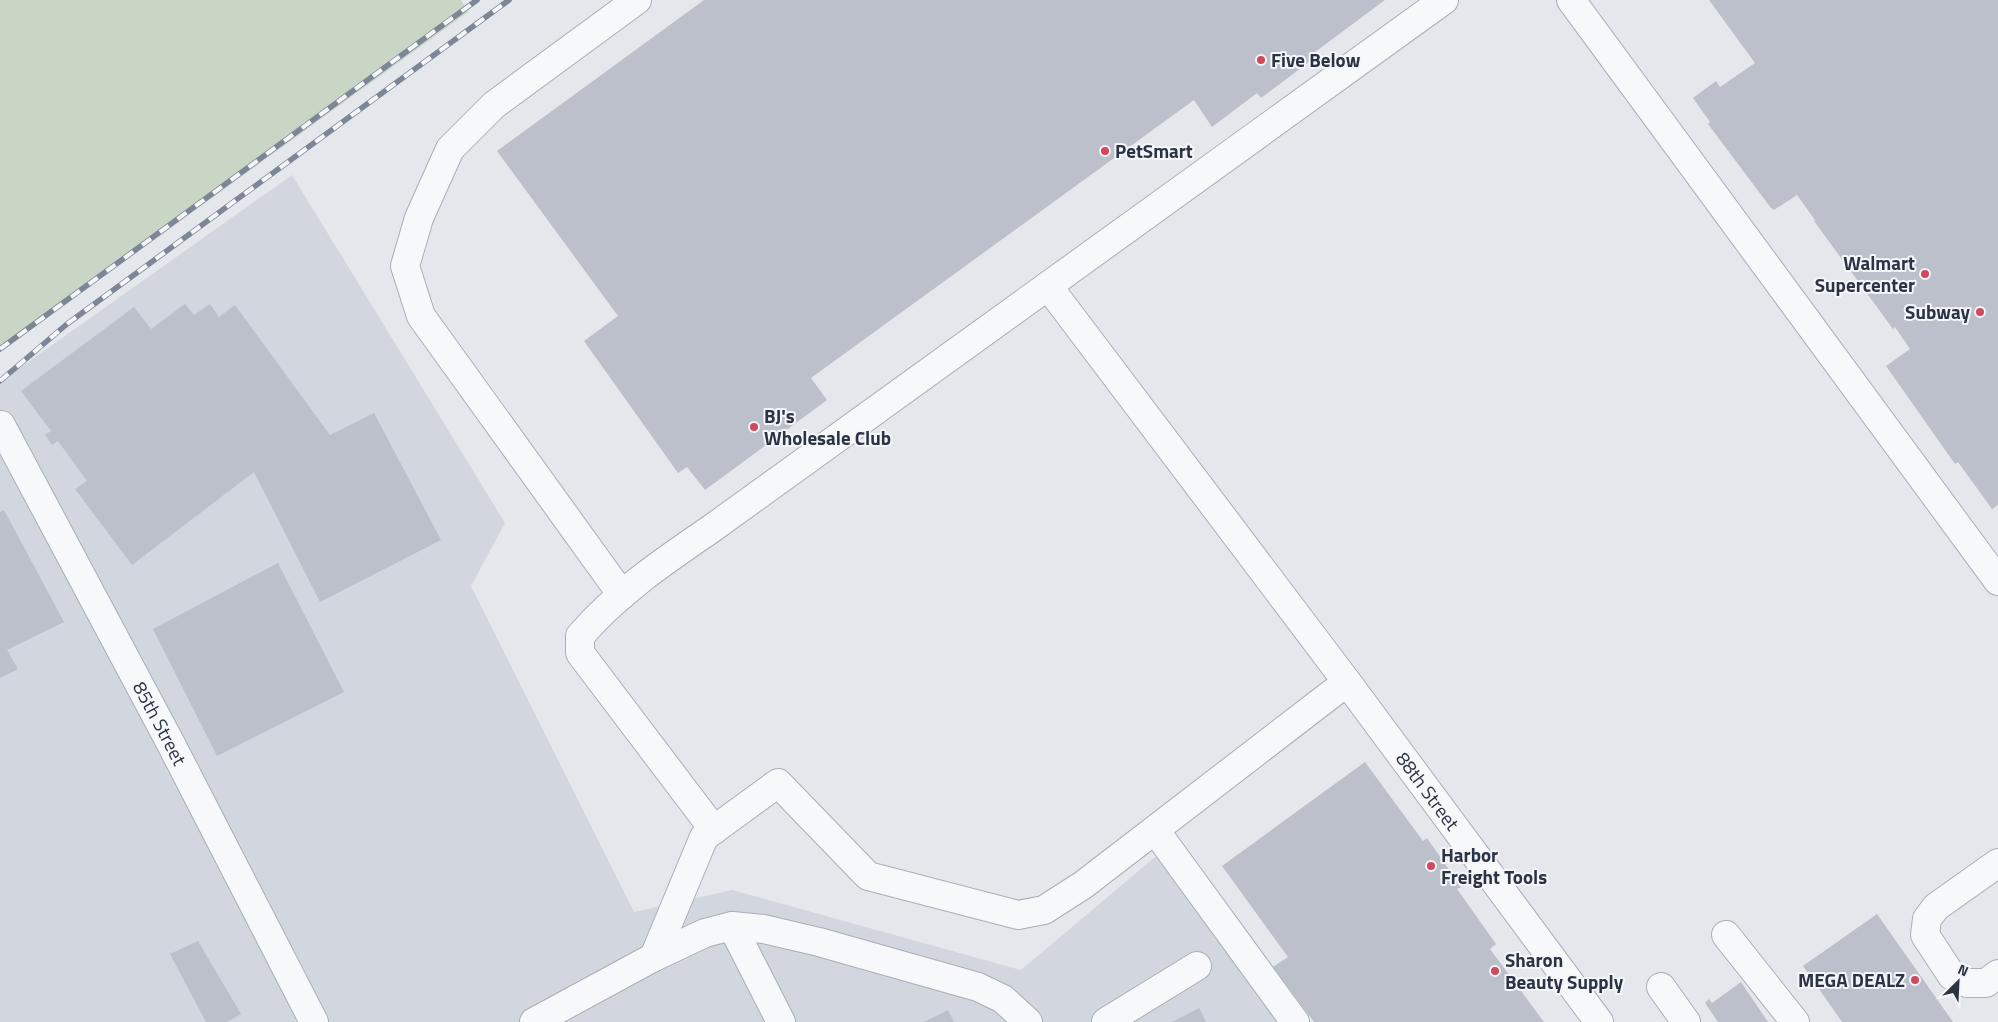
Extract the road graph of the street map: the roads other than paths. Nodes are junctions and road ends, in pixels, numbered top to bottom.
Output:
1 (638, 0) edge
2 (1444, 0) edge
3 (1571, 0) edge
4 (1048, 286) junction
5 (2, 425) dead end
6 (1998, 581) edge
7 (622, 596) junction
8 (1348, 682) junction
9 (714, 830) junction
10 (1155, 830) junction
11 (1998, 863) edge
12 (732, 926) junction
13 (1726, 935) dead end
14 (654, 957) junction
15 (1197, 966) dead end
16 (1998, 974) edge
17 (1661, 987) dead end
18 (314, 1022) edge
19 (534, 1022) edge
20 (781, 1022) edge
21 (1028, 1022) edge
22 (1106, 1022) edge
23 (1295, 1022) edge
24 (1599, 1022) edge
25 (1686, 1022) edge
26 (1795, 1022) edge

1 - 7 street
2 - 4 street
3 - 6 street
4 - 7 street
4 - 8 street, 88th Street
5 - 18 street, 85th Street
7 - 9 street
8 - 10 street
8 - 24 street, 88th Street
9 - 10 street
9 - 14 street
10 - 23 street
11 - 16 street
12 - 14 street
12 - 20 street
12 - 21 street
13 - 26 street
14 - 19 street
15 - 22 street
17 - 25 street

